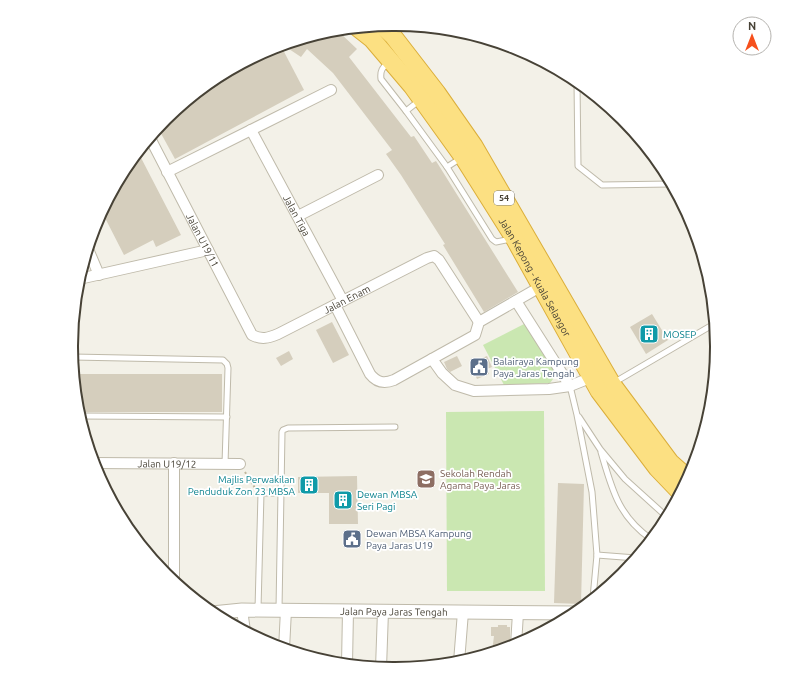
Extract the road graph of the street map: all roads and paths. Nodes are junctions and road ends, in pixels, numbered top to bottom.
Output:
1 (387, 31) edge
2 (364, 33) edge
3 (390, 61) junction
4 (331, 90) dead end
5 (577, 90) edge
6 (422, 99) junction
7 (406, 110) junction
8 (251, 130) junction
9 (153, 143) edge
10 (463, 157) junction
11 (447, 167) junction
12 (167, 172) junction
13 (378, 175) dead end
14 (664, 184) edge
15 (298, 216) junction
16 (514, 238) junction
17 (208, 250) junction
18 (92, 257) edge
19 (100, 275) junction
20 (86, 278) edge
21 (540, 287) junction
22 (516, 300) junction
23 (339, 303) junction
24 (479, 322) junction
25 (709, 327) edge
26 (259, 338) joint
27 (79, 357) edge
28 (432, 359) junction
29 (600, 384) junction
30 (570, 386) junction
31 (578, 414) junction
32 (87, 416) edge
33 (227, 417) junction
34 (395, 427) dead end
35 (600, 449) junction
36 (101, 463) edge
37 (174, 463) junction
38 (225, 464) junction
39 (240, 464) joint
40 (682, 473) edge
41 (676, 488) edge
42 (261, 493) junction
43 (282, 493) junction
44 (662, 512) edge
45 (646, 536) edge
46 (597, 555) junction
47 (629, 557) edge
48 (174, 573) edge
49 (594, 591) edge
50 (242, 610) junction
51 (258, 610) junction
52 (283, 610) junction
53 (348, 611) junction
54 (382, 611) junction
55 (463, 612) junction
56 (225, 613) edge
57 (518, 613) junction
58 (563, 613) edge
59 (244, 624) edge
60 (516, 637) edge
61 (284, 642) edge
62 (460, 655) edge
63 (347, 658) edge
64 (381, 661) edge

1 - 29 highway, Jalan Kepong - Kuala Selangor / 54
2 - 3 highway, Jalan Kepong - Kuala Selangor / 54
3 - 6 highway, Jalan Kepong - Kuala Selangor / 54
3 - 7 lane
4 - 8 street
5 - 14 lane
6 - 7 lane
6 - 10 highway, Jalan Kepong - Kuala Selangor / 54
7 - 11 lane
8 - 12 street
8 - 15 street, Jalan Tiga
9 - 12 street, Jalan U19/11
10 - 11 lane
10 - 16 highway, Jalan Kepong - Kuala Selangor / 54
11 - 16 lane
12 - 17 street, Jalan U19/11
13 - 15 street
15 - 23 street, Jalan Tiga
16 - 21 highway, Jalan Kepong - Kuala Selangor / 54
17 - 19 street
17 - 26 street, Jalan U19/11
18 - 19 street
19 - 20 street
21 - 22 street
21 - 29 highway, Jalan Kepong - Kuala Selangor / 54
22 - 24 street
22 - 30 street
23 - 24 street, Jalan Enam
23 - 26 street, Jalan Enam
23 - 28 street, Jalan Tiga
24 - 28 street, Jalan Tiga
25 - 29 lane
27 - 33 lane
28 - 30 street
29 - 30 street
29 - 40 highway, Jalan Kepong - Kuala Selangor / 54
29 - 41 highway, Jalan Kepong - Kuala Selangor / 54
30 - 31 lane
31 - 35 lane
31 - 46 lane
32 - 33 lane
33 - 38 lane
34 - 43 lane
35 - 44 lane
35 - 45 lane
36 - 37 street, Jalan U19/12
37 - 38 street, Jalan U19/12
37 - 48 street
38 - 39 street, Jalan U19/12
39 - 42 path
42 - 43 lane
42 - 51 lane
43 - 52 lane
46 - 47 lane
46 - 49 lane
50 - 51 street, Jalan Paya Jaras Tengah
50 - 56 street, Jalan Paya Jaras Tengah
50 - 59 street
51 - 52 street, Jalan Paya Jaras Tengah
52 - 53 street, Jalan Paya Jaras Tengah
52 - 61 street
53 - 54 street, Jalan Paya Jaras Tengah
53 - 63 street
54 - 55 street, Jalan Paya Jaras Tengah
54 - 64 street
55 - 57 street, Jalan Paya Jaras Tengah
55 - 62 street
57 - 58 street, Jalan Paya Jaras Tengah
57 - 60 street

